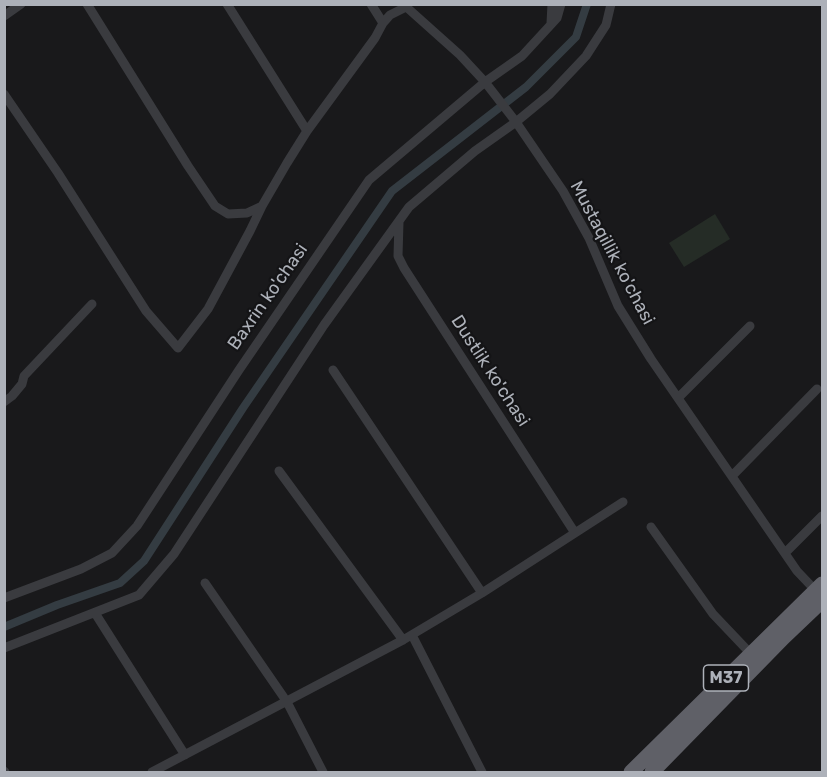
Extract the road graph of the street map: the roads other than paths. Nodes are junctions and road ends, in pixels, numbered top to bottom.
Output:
1 (21, 4) edge
2 (87, 4) edge
3 (227, 4) edge
4 (371, 4) edge
5 (552, 4) edge
6 (561, 4) edge
7 (611, 4) edge
8 (405, 6) edge
9 (4, 16) edge
10 (383, 23) junction
11 (551, 24) junction
12 (485, 82) junction
13 (4, 94) edge
14 (516, 122) junction
15 (308, 131) junction
16 (262, 206) junction
17 (399, 221) junction
18 (92, 304) dead end
19 (750, 326) dead end
20 (333, 370) dead end
21 (817, 389) dead end
22 (678, 398) junction
23 (4, 402) edge
24 (279, 471) dead end
25 (732, 476) junction
26 (623, 502) dead end
27 (822, 516) edge
28 (651, 527) dead end
29 (575, 533) junction
30 (785, 553) junction
31 (205, 583) dead end
32 (820, 592) edge
33 (482, 593) junction
34 (4, 598) edge
35 (95, 613) junction
36 (412, 635) junction
37 (403, 640) junction
38 (4, 648) edge
39 (751, 654) junction
40 (287, 702) junction
41 (185, 755) junction
42 (152, 772) edge
43 (323, 772) edge
44 (482, 772) edge
45 (631, 772) edge
46 (652, 772) edge

1 - 9 street
2 - 16 street
3 - 15 street
4 - 10 street
5 - 11 street
6 - 11 street, Baxrin ko'chasi
7 - 14 street
8 - 10 street
8 - 12 street, Mustaqillik ko'chasi
10 - 15 street
11 - 12 street, Baxrin ko'chasi
12 - 14 street, Mustaqillik ko'chasi
12 - 34 street, Baxrin ko'chasi
13 - 16 street
14 - 17 street
14 - 22 street, Mustaqillik ko'chasi
15 - 16 street
17 - 29 street, Dustlik ko'chasi
17 - 35 street
18 - 23 street
19 - 22 street
20 - 33 street
21 - 25 street
22 - 25 street, Mustaqillik ko'chasi
24 - 37 street
25 - 30 street, Mustaqillik ko'chasi
26 - 29 street
27 - 30 street
28 - 39 street
29 - 33 street
30 - 32 street, Mustaqillik ko'chasi
31 - 40 street
32 - 39 highway, M37
32 - 46 highway, M37
33 - 36 street
35 - 38 street
35 - 41 street
36 - 37 street
36 - 44 street
37 - 40 street
39 - 45 highway, M37
40 - 41 street
40 - 43 street
41 - 42 street

